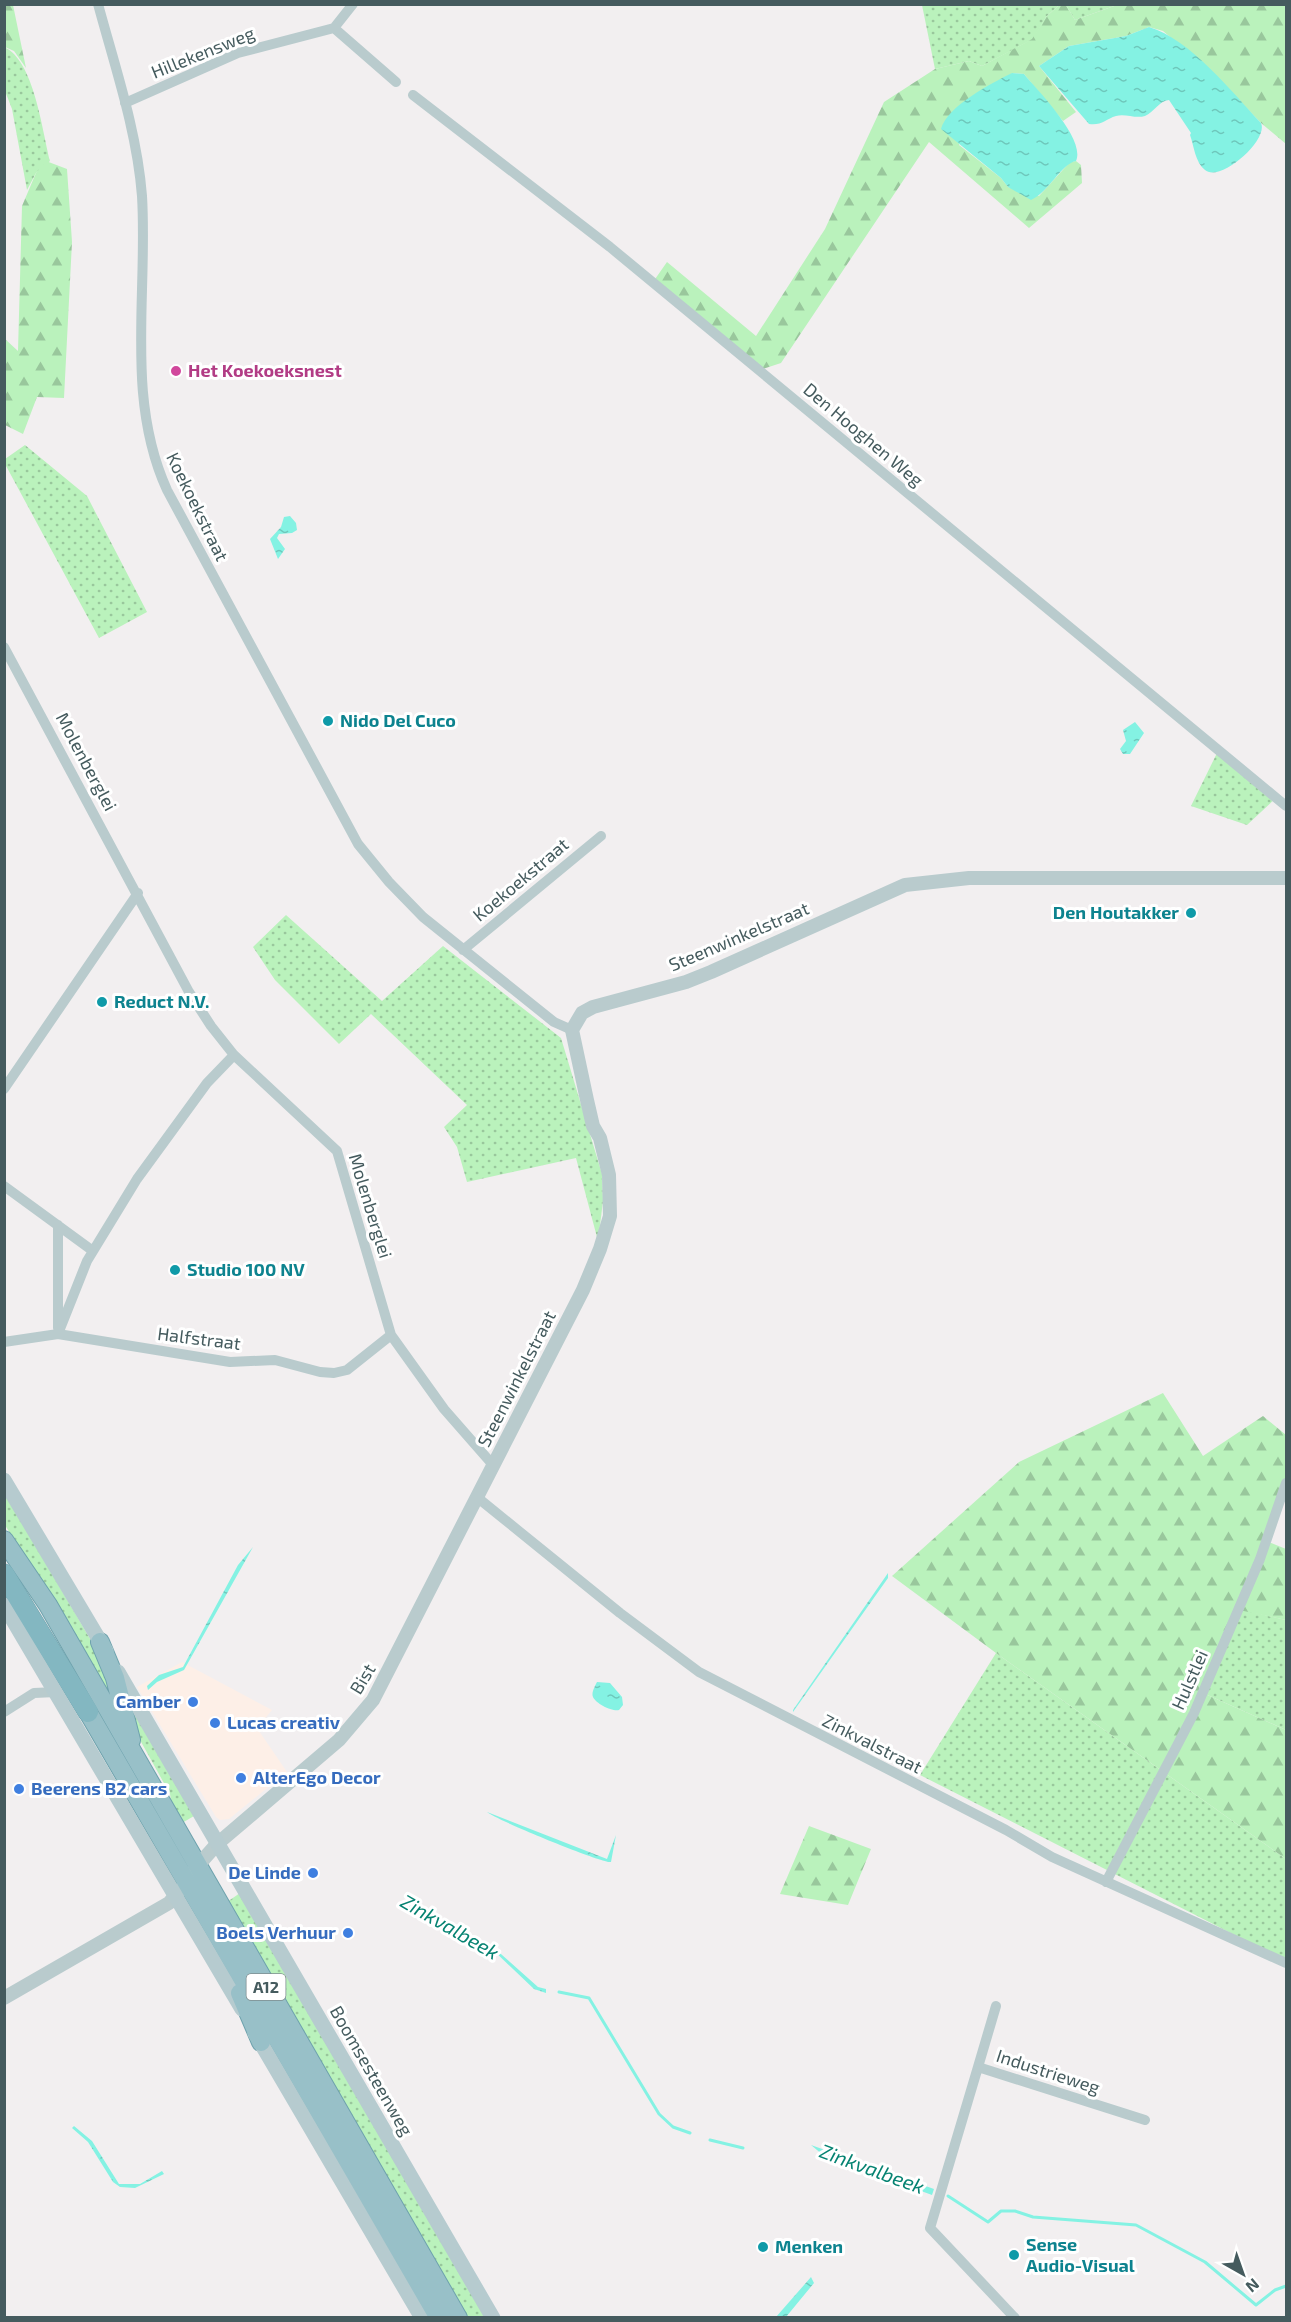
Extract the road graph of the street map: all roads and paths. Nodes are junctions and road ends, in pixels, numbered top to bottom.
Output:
1 (98, 4) edge
2 (353, 4) edge
3 (334, 28) junction
4 (396, 82) dead end
5 (413, 95) dead end
6 (125, 103) junction
7 (4, 647) edge
8 (1287, 806) edge
9 (601, 836) dead end
10 (1287, 878) edge
11 (138, 892) junction
12 (463, 950) junction
13 (572, 1030) junction
14 (234, 1055) junction
15 (4, 1089) edge
16 (4, 1186) edge
17 (58, 1225) junction
18 (93, 1251) junction
19 (58, 1334) junction
20 (391, 1335) junction
21 (4, 1342) edge
22 (493, 1465) junction
23 (4, 1480) edge
24 (1287, 1483) edge
25 (478, 1498) junction
26 (4, 1540) edge
27 (4, 1574) edge
28 (4, 1605) edge
29 (100, 1642) junction
30 (56, 1692) junction
31 (4, 1712) edge
32 (88, 1712) joint
33 (133, 1754) junction
34 (221, 1840) junction
35 (191, 1874) junction
36 (1106, 1882) junction
37 (176, 1897) junction
38 (233, 1962) junction
39 (1287, 1963) edge
40 (4, 1998) edge
41 (996, 2006) dead end
42 (261, 2042) junction
43 (978, 2067) junction
44 (1145, 2120) dead end
45 (422, 2318) edge
46 (439, 2318) edge
47 (458, 2318) edge
48 (493, 2318) edge
49 (1015, 2318) edge

1 - 6 street, Koekoekstraat
2 - 3 street
3 - 4 street
3 - 6 street, Hillekensweg
5 - 8 street, Den Hooghen Weg
6 - 12 street, Koekoekstraat
7 - 11 street, Molenberglei
9 - 12 street, Koekoekstraat
10 - 13 street, Steenwinkelstraat
11 - 14 street, Molenberglei
11 - 15 street
12 - 13 street, Koekoekstraat
13 - 22 street, Steenwinkelstraat
14 - 18 street
14 - 20 street, Molenberglei
16 - 17 street
17 - 18 street
17 - 19 street
18 - 19 street
19 - 20 street, Halfstraat
19 - 21 street, Halfstraat
20 - 22 street
22 - 25 street, Steenwinkelstraat
23 - 29 main road, Boomsesteenweg
24 - 36 street, Hulstlei
25 - 34 street, Bist
25 - 36 street, Zinkvalstraat
26 - 33 highway, A12
27 - 32 highway, A12
28 - 30 main road
29 - 33 highway
29 - 34 main road, Boomsesteenweg
30 - 31 street
30 - 37 main road
32 - 35 highway, A12
33 - 35 highway, A12
34 - 35 street, Bist
34 - 48 main road, Boomsesteenweg
35 - 37 street, Bist
35 - 38 highway, A12
35 - 47 highway, A12
36 - 39 street, Zinkvalstraat
37 - 40 street
37 - 42 main road
38 - 42 highway
38 - 46 highway, A12
41 - 43 street
42 - 45 main road
43 - 44 street, Industrieweg
43 - 49 street, Industrieweg

